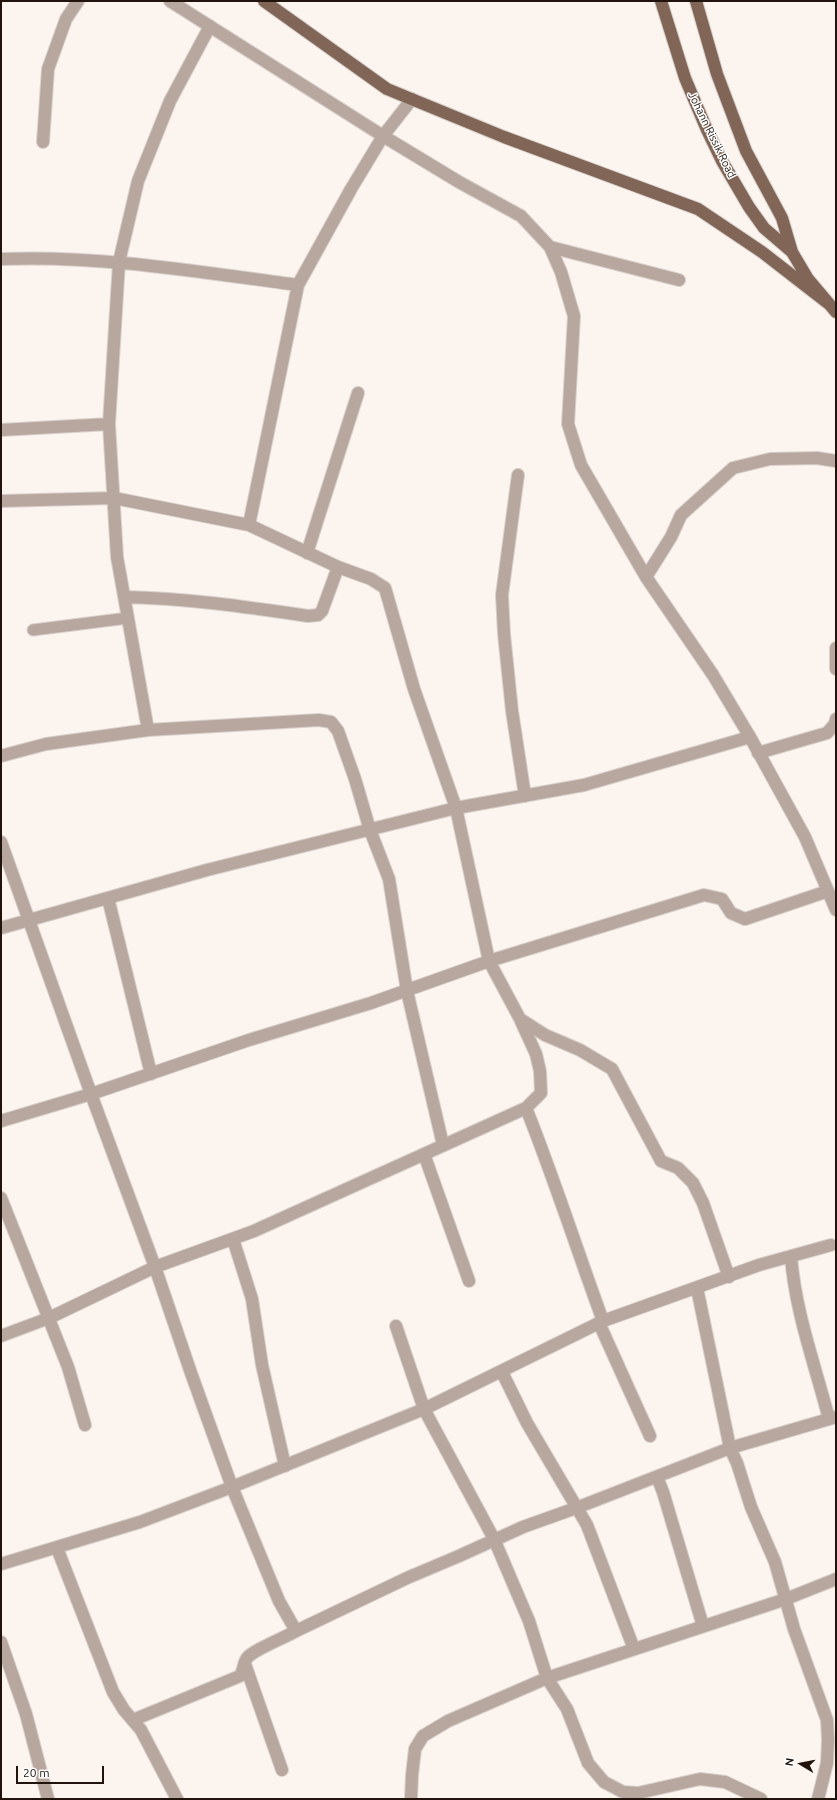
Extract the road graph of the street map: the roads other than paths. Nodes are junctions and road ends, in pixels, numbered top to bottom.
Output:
1 (78, 1) edge
2 (170, 1) edge
3 (264, 1) edge
4 (661, 1) edge
5 (696, 1) edge
6 (210, 26) junction
7 (412, 99) junction
8 (384, 136) junction
9 (43, 142) dead end
10 (550, 247) junction
11 (792, 252) junction
12 (1, 259) edge
13 (119, 262) junction
14 (679, 280) dead end
15 (298, 285) junction
16 (832, 308) edge
17 (358, 393) dead end
18 (109, 424) junction
19 (1, 430) edge
20 (836, 461) edge
21 (518, 475) dead end
22 (114, 498) junction
23 (1, 501) edge
24 (249, 525) junction
25 (307, 553) junction
26 (338, 567) junction
27 (646, 577) junction
28 (124, 597) junction
29 (128, 618) junction
30 (33, 630) dead end
31 (836, 648) edge
32 (836, 669) edge
33 (836, 719) edge
34 (148, 730) junction
35 (750, 737) junction
36 (758, 753) junction
37 (1, 756) edge
38 (525, 796) junction
39 (456, 808) junction
40 (370, 830) junction
41 (1, 842) edge
42 (828, 891) junction
43 (108, 898) junction
44 (836, 910) edge
45 (28, 920) junction
46 (1, 928) edge
47 (488, 961) junction
48 (407, 991) junction
49 (520, 1019) junction
50 (151, 1074) junction
51 (91, 1094) junction
52 (526, 1108) junction
53 (1, 1121) edge
54 (443, 1145) junction
55 (424, 1154) junction
56 (1, 1198) edge
57 (233, 1239) junction
58 (831, 1244) dead end
59 (791, 1256) junction
60 (155, 1267) junction
61 (729, 1276) junction
62 (469, 1281) dead end
63 (697, 1288) junction
64 (49, 1318) junction
65 (601, 1322) junction
66 (396, 1326) dead end
67 (1, 1336) edge
68 (502, 1372) junction
69 (424, 1409) junction
70 (833, 1418) edge
71 (85, 1425) dead end
72 (650, 1436) dead end
73 (730, 1448) junction
74 (285, 1466) junction
75 (657, 1477) junction
76 (232, 1487) junction
77 (576, 1508) junction
78 (494, 1539) junction
79 (57, 1548) junction
80 (1, 1564) edge
81 (836, 1579) edge
82 (786, 1599) junction
83 (703, 1626) junction
84 (296, 1631) junction
85 (1, 1642) edge
86 (634, 1649) junction
87 (245, 1664) junction
88 (547, 1678) junction
89 (133, 1720) junction
90 (831, 1762) edge
91 (282, 1770) dead end
92 (48, 1799) edge
93 (177, 1799) edge
94 (411, 1799) edge
95 (761, 1799) edge
96 (818, 1799) edge

1 - 9 street
2 - 6 street
3 - 7 main road
4 - 11 main road, Johann Rissik Road
5 - 11 main road, Johann Rissik Road
6 - 8 street
6 - 13 street
7 - 8 street
7 - 16 main road
8 - 10 street
8 - 15 street
10 - 14 street
10 - 27 street
11 - 16 main road, Johann Rissik Road
12 - 13 street
13 - 15 street
13 - 18 street
15 - 24 street
17 - 25 street
18 - 19 street
18 - 22 street
20 - 27 street
21 - 38 street
22 - 23 street
22 - 24 street
22 - 28 street
24 - 25 street
25 - 26 street
26 - 28 street
26 - 39 street
27 - 35 street
28 - 29 street
29 - 30 lane
29 - 34 street
31 - 32 street
33 - 36 street
34 - 37 street
34 - 40 street
35 - 36 street
35 - 38 street
36 - 42 street
38 - 39 street
39 - 40 street
39 - 47 street
40 - 43 street
40 - 48 street
41 - 45 street
42 - 44 street
42 - 47 street
43 - 45 street
43 - 50 street
45 - 46 street
45 - 51 street
47 - 48 street
47 - 49 street
48 - 50 street
48 - 54 street
49 - 52 street
49 - 61 street
50 - 51 street
51 - 53 street
51 - 60 street
52 - 54 street
52 - 65 street
54 - 55 street
55 - 57 street
55 - 62 street
56 - 64 street
57 - 60 street
57 - 74 street
58 - 59 street
59 - 61 street
59 - 70 street
60 - 64 street
60 - 76 street
61 - 63 street
63 - 65 street
63 - 73 street
64 - 67 street
64 - 71 street
65 - 68 street
65 - 72 street
66 - 69 street
68 - 69 street
68 - 77 street
69 - 74 street
69 - 78 street
70 - 73 street
73 - 75 street
73 - 82 street
74 - 76 street
75 - 77 street
75 - 83 street
76 - 79 street
76 - 84 street
77 - 78 street
77 - 86 street
78 - 84 street
78 - 88 street
79 - 80 street
79 - 89 street
81 - 82 street
82 - 83 street
82 - 90 street
83 - 86 street
84 - 87 street
85 - 92 street
86 - 88 street
87 - 89 street
87 - 91 street
88 - 94 street
88 - 95 street
89 - 93 street
90 - 96 street

